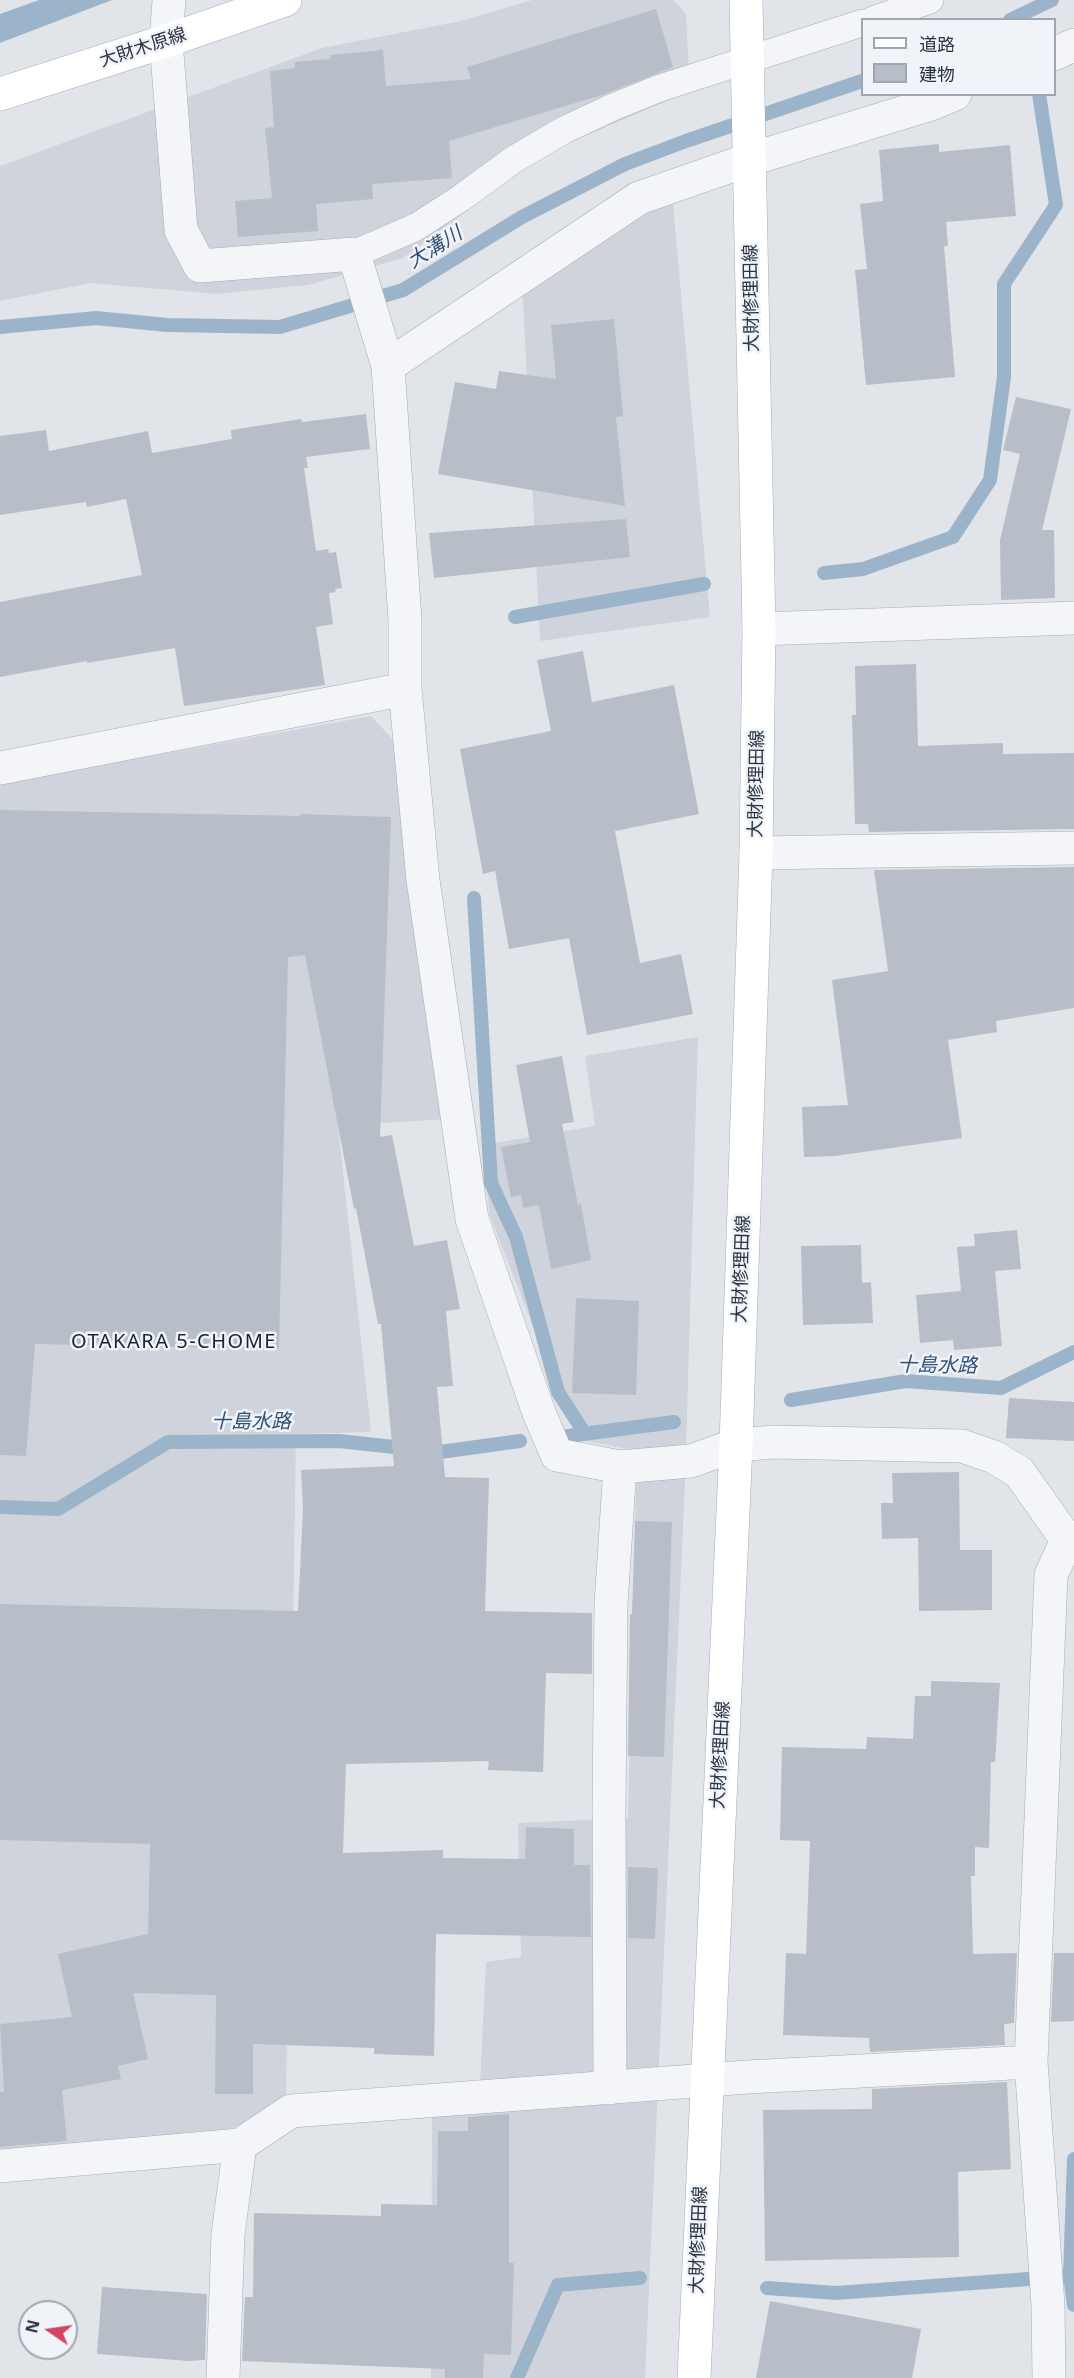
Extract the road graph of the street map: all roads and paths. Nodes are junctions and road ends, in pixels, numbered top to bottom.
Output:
1 (169, 0) edge
2 (285, 0) edge
3 (746, 0) edge
4 (930, 0) edge
5 (879, 18) edge
6 (861, 23) edge
7 (166, 41) junction
8 (1074, 45) edge
9 (1056, 53) edge
10 (747, 60) junction
11 (0, 94) edge
12 (950, 96) edge
13 (748, 160) junction
14 (354, 254) junction
15 (388, 366) junction
16 (1074, 618) edge
17 (759, 629) junction
18 (405, 689) junction
19 (0, 768) edge
20 (1074, 848) edge
21 (756, 853) junction
22 (736, 1445) junction
23 (620, 1467) junction
24 (1071, 1541) edge
25 (1032, 2062) junction
26 (706, 2080) junction
27 (610, 2088) junction
28 (240, 2145) junction
29 (0, 2166) edge
30 (223, 2378) edge
31 (694, 2378) edge
32 (1049, 2378) edge

1 - 7 street
2 - 7 street, 大財木原線
3 - 10 street
4 - 5 lane
6 - 10 lane
7 - 11 street, 大財木原線
7 - 14 street
8 - 9 street
10 - 13 street, 大財修理田線
10 - 14 lane
12 - 13 street
13 - 15 street
13 - 17 street, 大財修理田線
14 - 15 street
15 - 18 street
16 - 17 street
17 - 21 street, 大財修理田線
18 - 19 street
18 - 23 street
20 - 21 street
21 - 22 street, 大財修理田線
22 - 23 street
22 - 24 street
22 - 26 street, 大財修理田線
23 - 27 street
24 - 25 street
25 - 26 street
25 - 32 street
26 - 27 street
26 - 31 street, 大財修理田線
27 - 28 street
28 - 29 street
28 - 30 street

